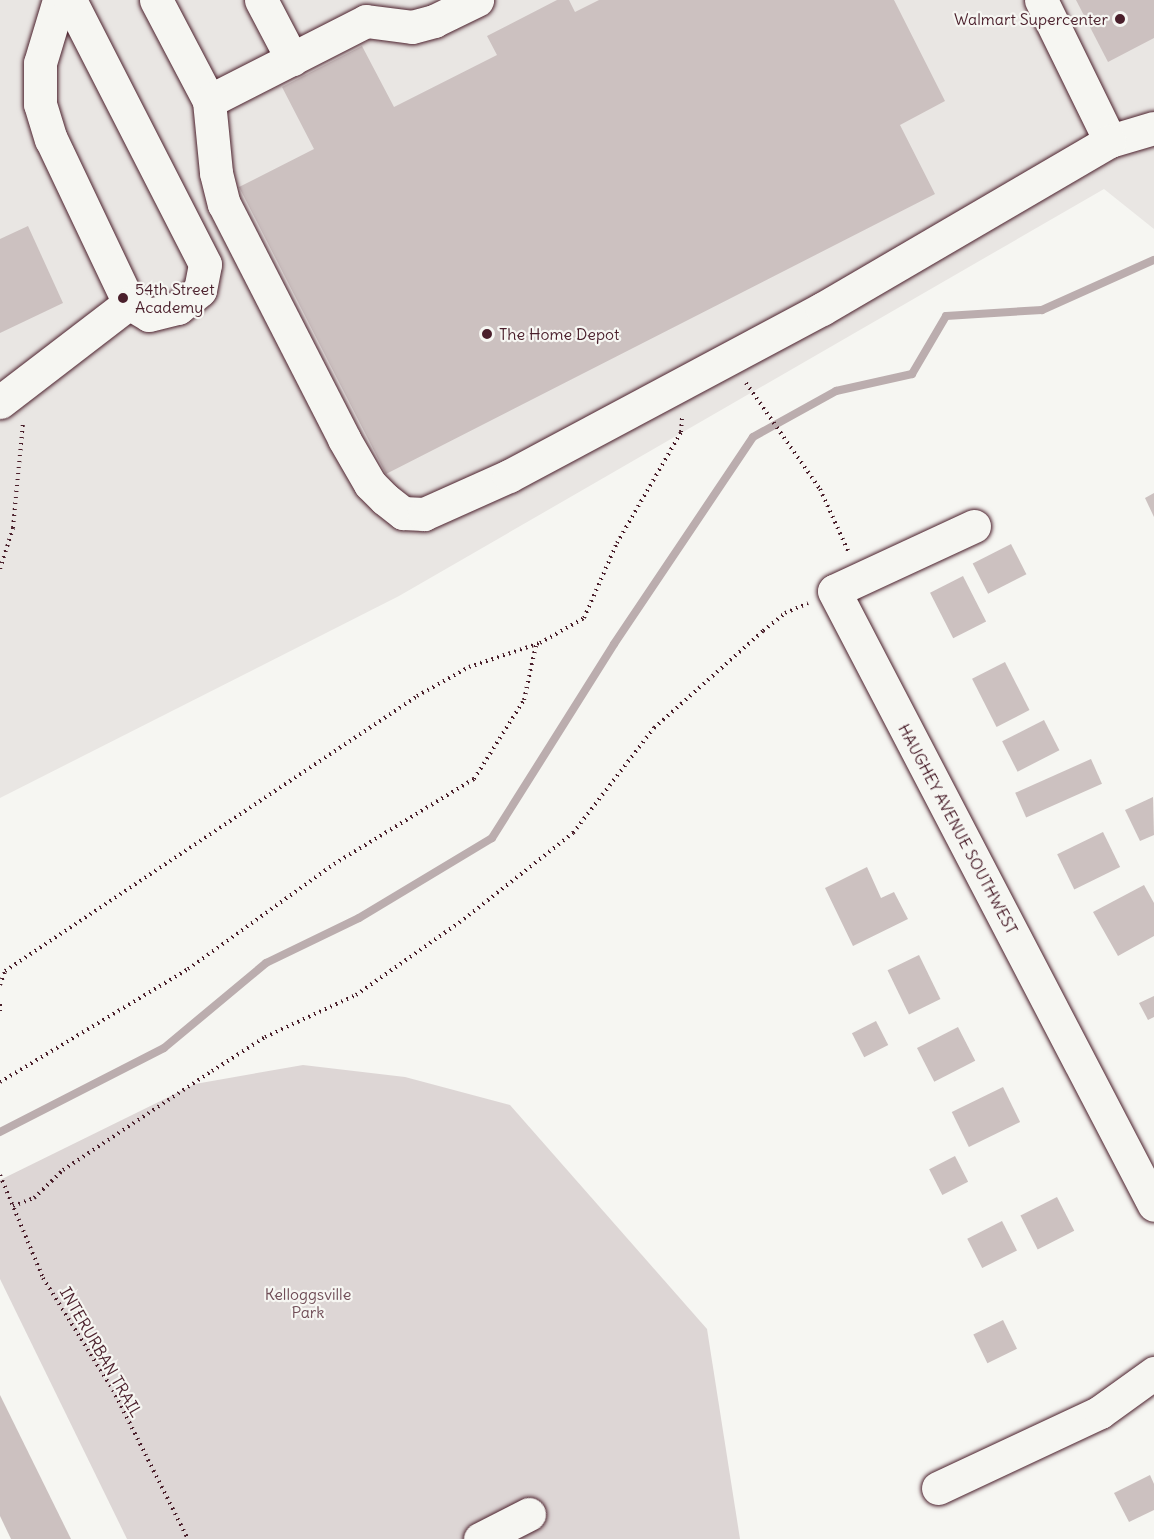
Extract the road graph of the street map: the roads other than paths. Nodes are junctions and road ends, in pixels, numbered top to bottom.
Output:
1 (59, 0) edge
2 (70, 0) edge
3 (156, 0) edge
4 (261, 0) edge
5 (1041, 0) edge
6 (460, 4) edge
7 (360, 11) edge
8 (292, 59) junction
9 (209, 101) junction
10 (1154, 128) edge
11 (1110, 141) junction
12 (129, 303) junction
13 (0, 402) edge
14 (974, 526) dead end
15 (1154, 1205) edge
16 (1154, 1373) edge
17 (938, 1488) dead end
18 (529, 1514) dead end
19 (480, 1539) edge

1 - 12 street
2 - 12 street
3 - 9 street
4 - 8 street
5 - 11 street
6 - 7 street
7 - 8 street
8 - 9 street
9 - 11 street
10 - 11 street
12 - 13 street
14 - 15 street, HAUGHEY AVENUE SOUTHWEST
16 - 17 street
18 - 19 street

